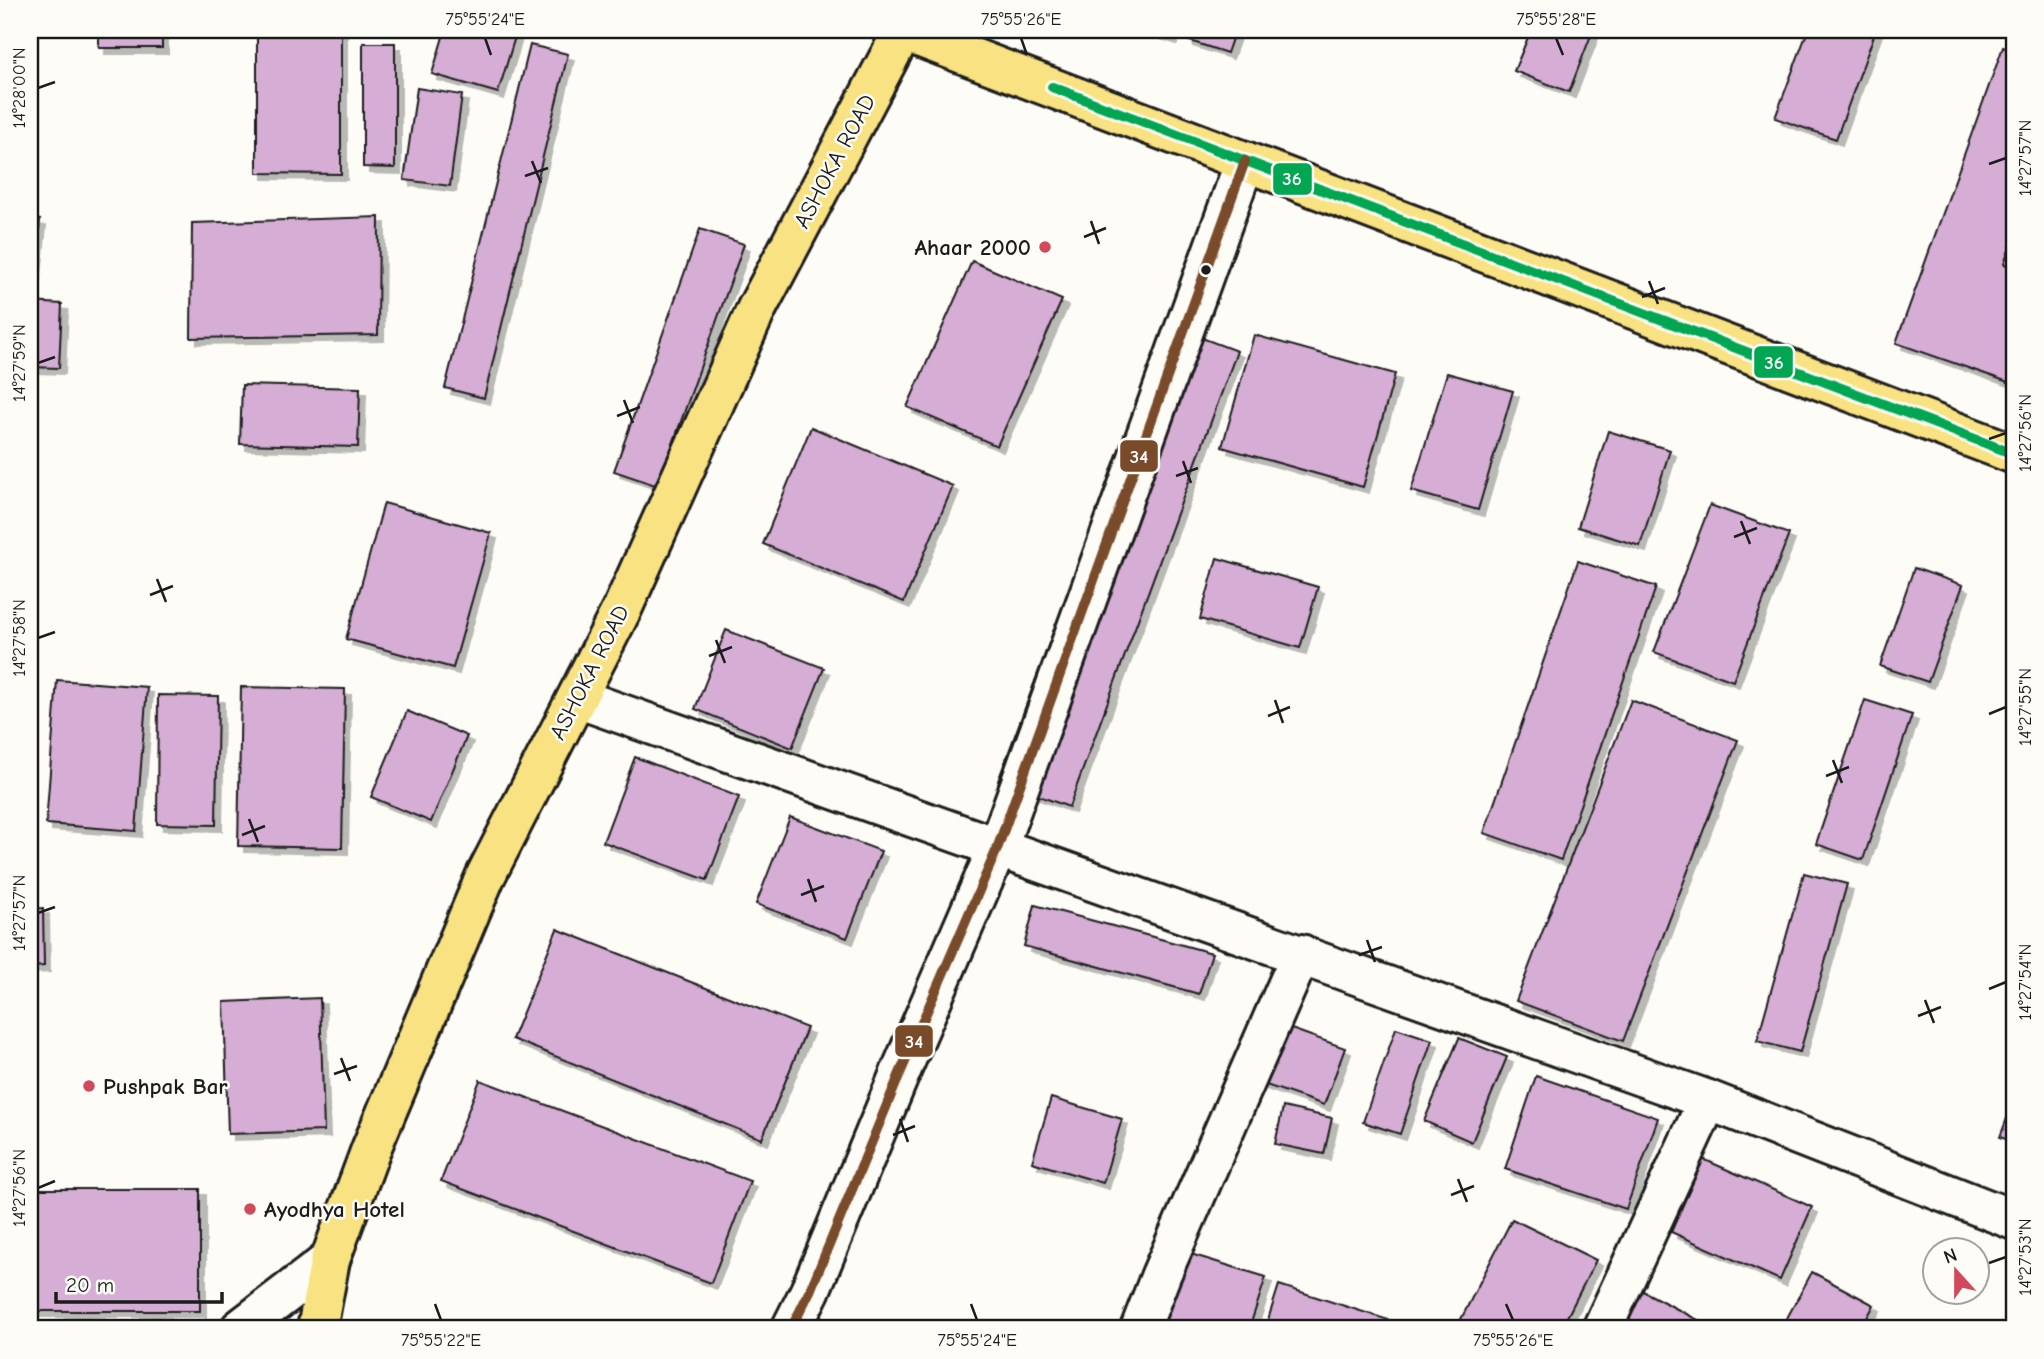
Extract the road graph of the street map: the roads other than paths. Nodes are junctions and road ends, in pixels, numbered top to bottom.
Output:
1 (902, 30) edge
2 (1245, 161) junction
3 (2014, 454) edge
4 (577, 698) junction
5 (997, 849) junction
6 (1301, 954) junction
7 (1708, 1100) junction
8 (2014, 1220) edge
9 (330, 1259) junction
10 (240, 1329) edge
11 (317, 1329) edge
12 (791, 1329) edge
13 (1140, 1329) edge
14 (1602, 1329) edge

1 - 2 main road
1 - 4 main road, ASHOKA ROAD
2 - 3 main road
2 - 5 street
4 - 5 street
4 - 9 main road, ASHOKA ROAD
5 - 6 street
5 - 12 street
6 - 7 street
6 - 13 street
7 - 8 street
7 - 14 street
9 - 10 street
9 - 11 main road, ASHOKA ROAD

